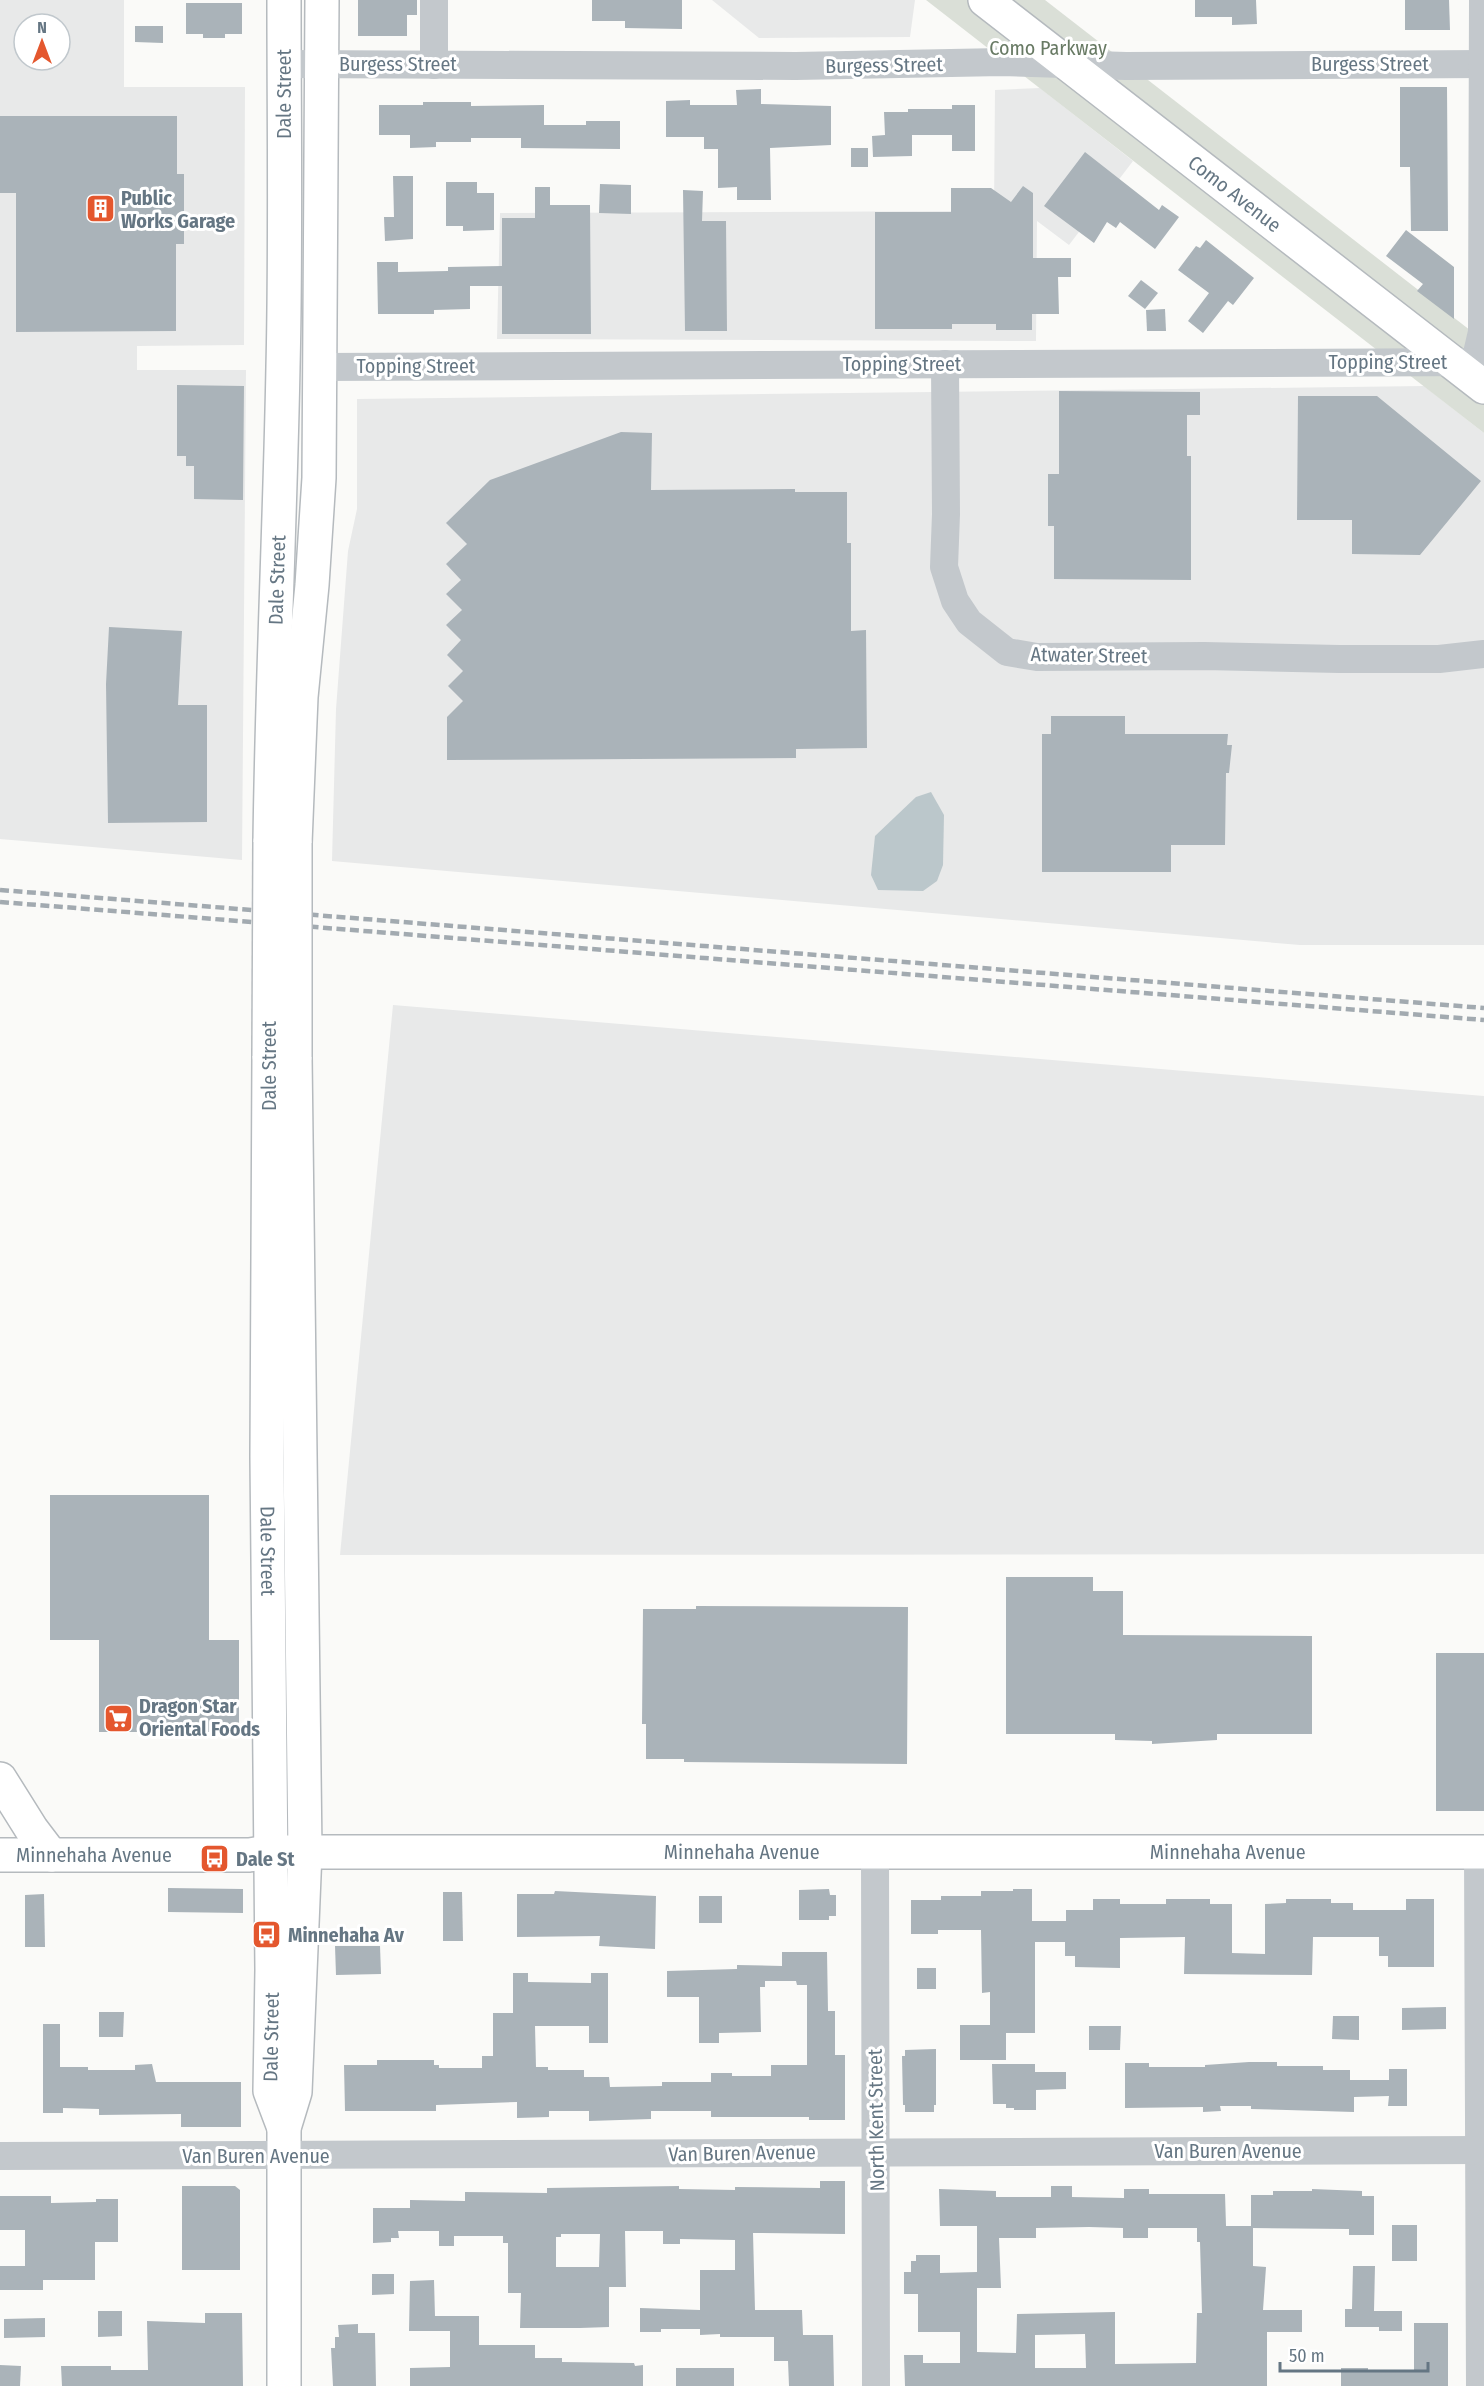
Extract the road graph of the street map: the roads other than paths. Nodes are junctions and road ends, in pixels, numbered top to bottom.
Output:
1 (284, 0) edge
2 (322, 0) edge
3 (434, 0) edge
4 (985, 0) edge
5 (1483, 0) edge
6 (284, 64) junction
7 (322, 64) junction
8 (434, 64) junction
9 (1067, 64) junction
10 (1484, 64) edge
11 (945, 364) junction
12 (321, 367) junction
13 (1473, 368) edge
14 (1484, 654) edge
15 (283, 843) junction
16 (282, 1056) junction
17 (0, 1779) edge
18 (270, 1852) junction
19 (305, 1852) junction
20 (1481, 1852) edge
21 (875, 1853) junction
22 (0, 1854) edge
23 (51, 1855) junction
24 (284, 2143) junction
25 (1482, 2150) edge
26 (876, 2152) junction
27 (0, 2156) edge
28 (284, 2386) edge
29 (876, 2386) edge
30 (1480, 2386) edge

1 - 6 main road, Dale Street
2 - 7 main road, Dale Street
3 - 8 street
4 - 9 main road, Como Avenue
5 - 10 street
6 - 7 street, Burgess Street
6 - 15 main road, Dale Street
7 - 8 street, Burgess Street
7 - 12 main road, Dale Street
8 - 9 street, Burgess Street
9 - 10 street, Burgess Street
9 - 13 main road, Como Avenue
10 - 13 street
11 - 12 street, Topping Street
11 - 13 street, Topping Street
11 - 14 street, Atwater Street
12 - 15 main road, Dale Street
15 - 16 main road, Dale Street, bridge
16 - 18 main road, Dale Street
16 - 19 main road, Dale Street
17 - 23 main road
18 - 19 main road, Minnehaha Avenue
18 - 23 main road, Minnehaha Avenue
18 - 24 main road, Dale Street
19 - 21 main road, Minnehaha Avenue
19 - 24 main road, Dale Street
20 - 21 main road, Minnehaha Avenue
20 - 25 street
21 - 26 street, North Kent Street
22 - 23 main road, Minnehaha Avenue
24 - 26 street, Van Buren Avenue
24 - 27 street, Van Buren Avenue
24 - 28 main road, Dale Street
25 - 26 street, Van Buren Avenue
25 - 30 street
26 - 29 street, North Kent Street

